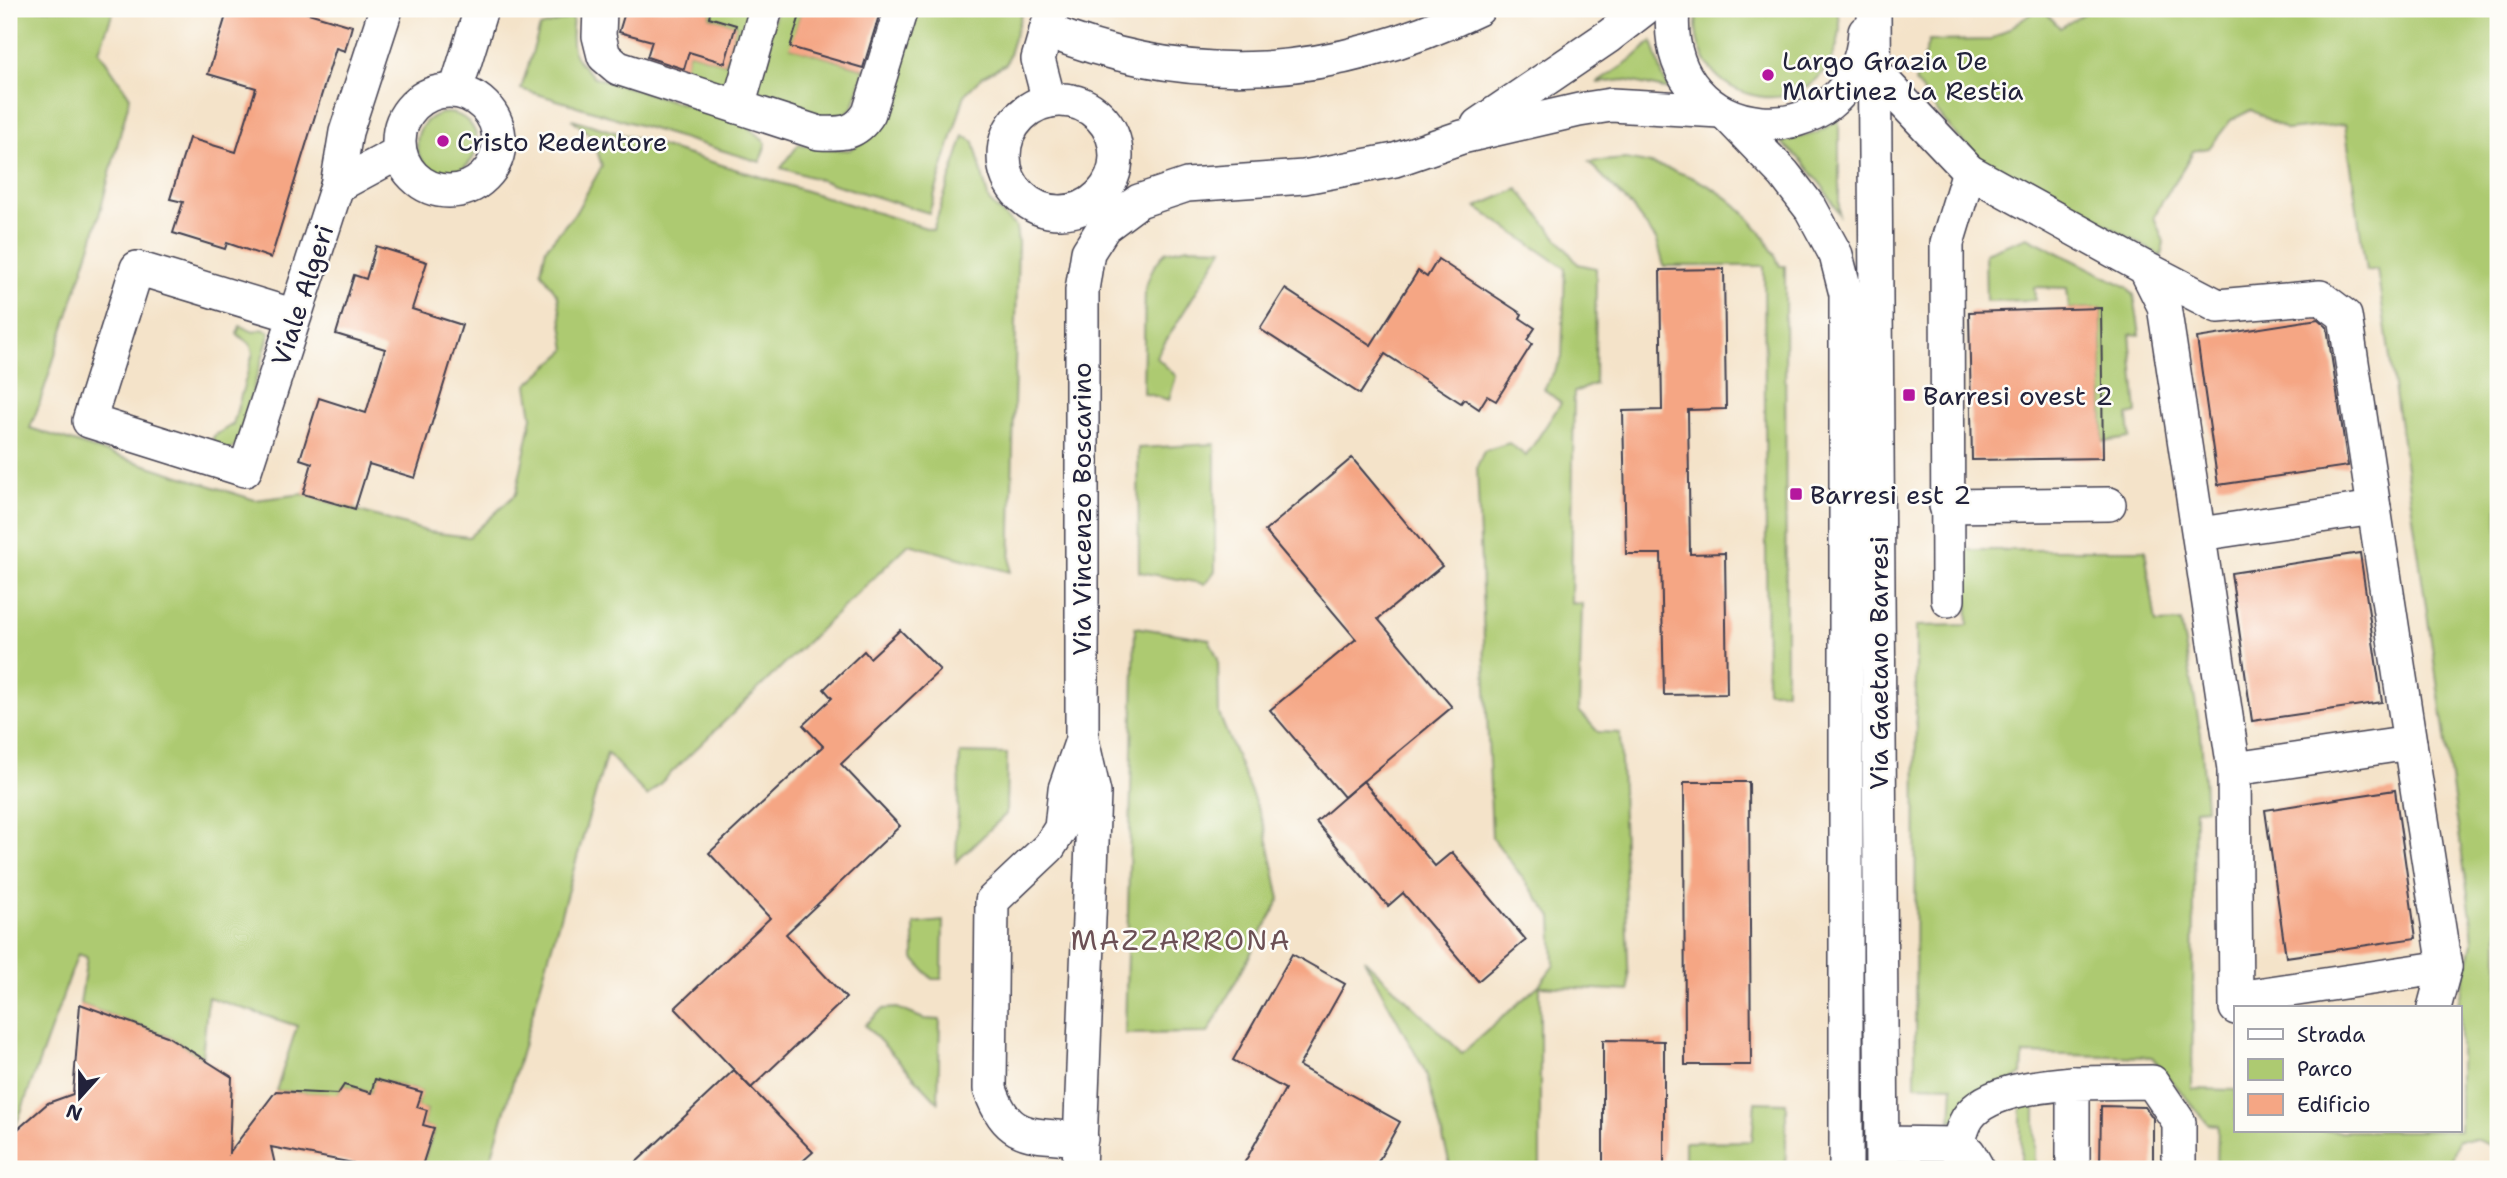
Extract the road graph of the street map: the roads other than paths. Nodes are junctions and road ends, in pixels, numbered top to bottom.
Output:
1 (386, 9) edge
2 (481, 9) edge
3 (600, 9) edge
4 (766, 9) edge
5 (901, 9) edge
6 (1478, 9) edge
7 (1644, 9) edge
8 (1673, 9) edge
9 (1867, 17) edge
10 (1050, 19) edge
11 (1876, 73) junction
12 (1845, 86) junction
13 (456, 90) junction
14 (1049, 101) junction
15 (738, 107) junction
16 (1724, 113) junction
17 (1924, 122) junction
18 (1462, 136) junction
19 (398, 153) junction
20 (1116, 154) junction
21 (1874, 160) junction
22 (1969, 171) junction
23 (1187, 185) junction
24 (337, 186) junction
25 (1072, 211) junction
26 (1088, 252) junction
27 (2145, 268) junction
28 (295, 316) junction
29 (2109, 504) dead end
30 (1946, 506) junction
31 (2374, 508) junction
32 (2200, 534) junction
33 (1948, 600) dead end
34 (1082, 740) junction
35 (2410, 743) junction
36 (2234, 769) junction
37 (2445, 967) junction
38 (2236, 1003) edge
39 (2435, 1006) edge
40 (2073, 1083) junction
41 (1080, 1154) edge
42 (1882, 1156) edge
43 (1968, 1157) edge
44 (1846, 1169) edge
45 (2073, 1169) edge
46 (2179, 1169) edge

1 - 24 street, Viale Algeri
2 - 13 street
3 - 15 street
4 - 15 street
5 - 15 street
6 - 10 street
7 - 18 street
8 - 16 street, Via Gaetano Barresi
9 - 11 street
9 - 12 street
10 - 14 street
11 - 12 street
11 - 17 street
11 - 21 street, Via Gaetano Barresi
12 - 16 street
13 - 19 street
13 - 19 street
14 - 20 street
14 - 25 street
16 - 18 street
16 - 44 street, Via Gaetano Barresi
17 - 21 street
17 - 22 street
18 - 23 street, Via Vincenzo Boscarino
19 - 24 street
20 - 23 street
20 - 25 street
21 - 42 street, Via Gaetano Barresi
22 - 27 street
22 - 30 street
23 - 26 street, Via Vincenzo Boscarino
24 - 28 street, Viale Algeri
25 - 26 street
26 - 34 street, Via Vincenzo Boscarino
27 - 31 street
27 - 32 street
28 - 28 street, Viale Algeri
29 - 30 street
30 - 33 street
31 - 32 street
31 - 35 street
32 - 36 street
34 - 41 street, Via Vincenzo Boscarino
34 - 41 street
35 - 36 street
35 - 37 street
36 - 38 street
37 - 38 street
37 - 39 street
40 - 43 street
40 - 45 street
40 - 46 street
42 - 43 street

